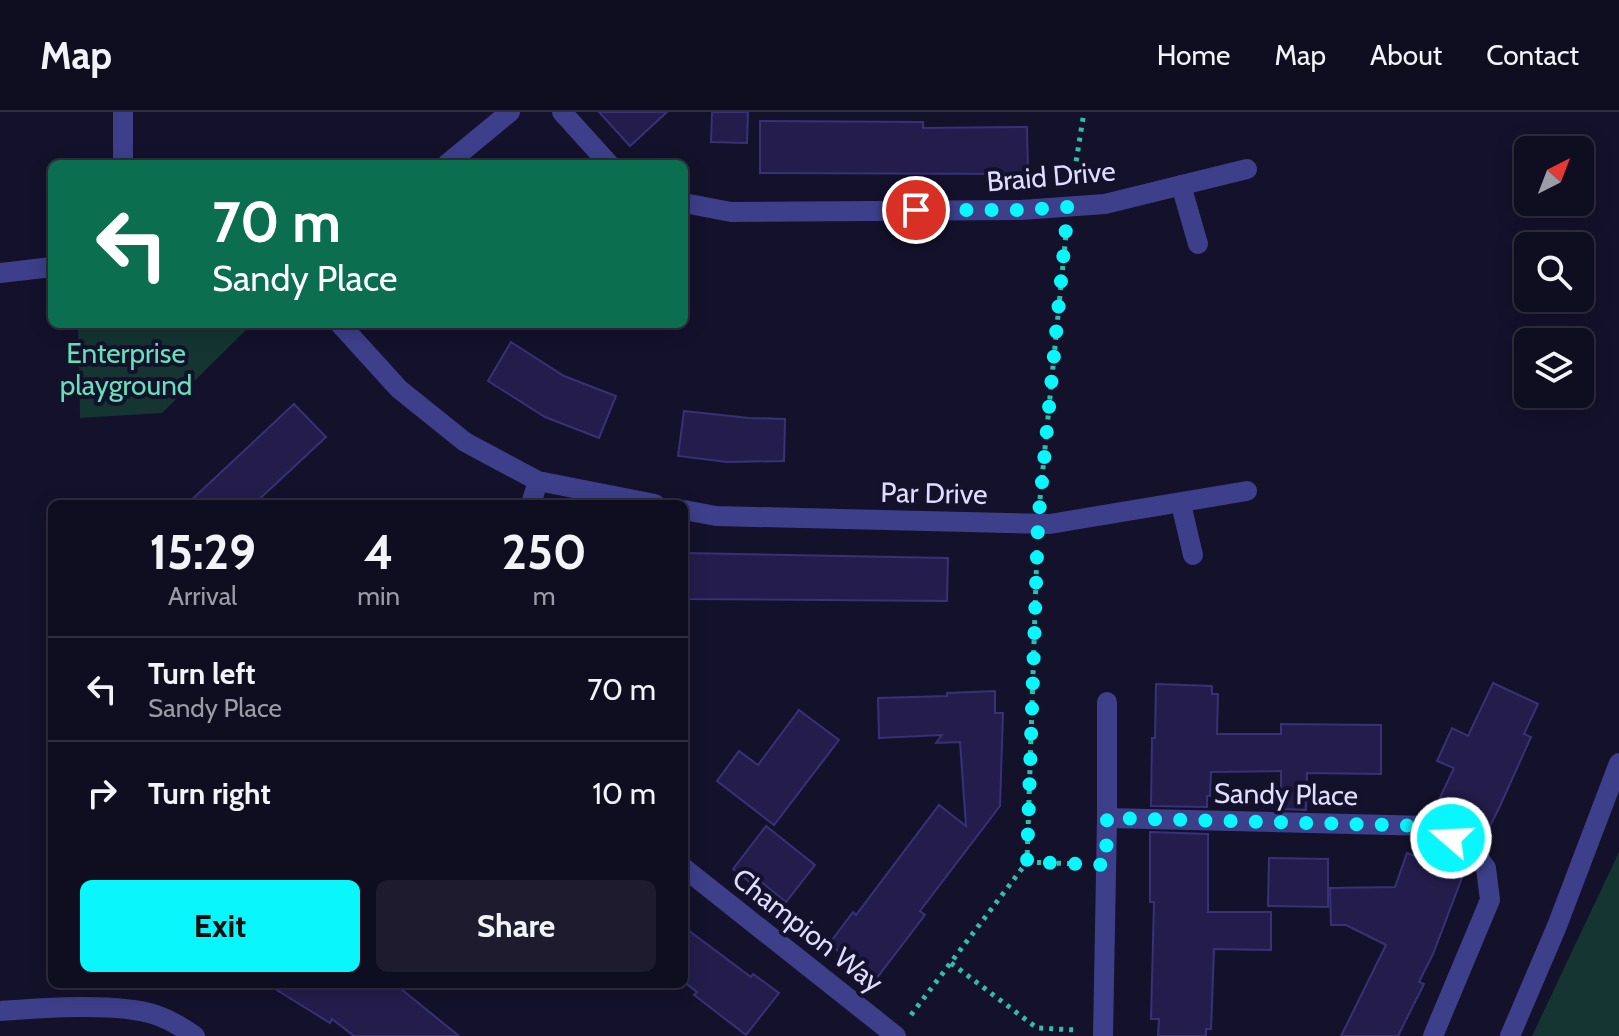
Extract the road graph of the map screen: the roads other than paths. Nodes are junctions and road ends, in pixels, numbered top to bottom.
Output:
1 (123, 112) edge
2 (562, 112) edge
3 (507, 113) edge
4 (123, 160) edge
5 (452, 160) edge
6 (605, 160) edge
7 (1247, 169) dead end
8 (1181, 185) junction
9 (688, 204) edge
10 (1198, 244) dead end
11 (48, 267) edge
12 (0, 273) edge
13 (344, 328) edge
14 (538, 481) junction
15 (1247, 491) dead end
16 (532, 500) edge
17 (635, 500) edge
18 (1181, 504) junction
19 (688, 511) edge
20 (1193, 555) dead end
21 (1107, 702) dead end
22 (1619, 763) edge
23 (1107, 818) junction
24 (688, 871) edge
25 (0, 1011) edge
26 (1103, 1033) edge
27 (195, 1036) edge
28 (896, 1036) edge
29 (1433, 1036) edge
30 (1510, 1036) edge

1 - 4 street
2 - 6 street
3 - 5 street
7 - 8 street, Braid Drive
8 - 9 street, Braid Drive
8 - 10 street
11 - 12 street
13 - 14 street
14 - 16 street
14 - 17 street
15 - 18 street, Par Drive
18 - 19 street, Par Drive
18 - 20 street
21 - 23 street
22 - 30 street
23 - 26 street
23 - 29 street, Sandy Place
24 - 28 street, Champion Way
25 - 27 street

